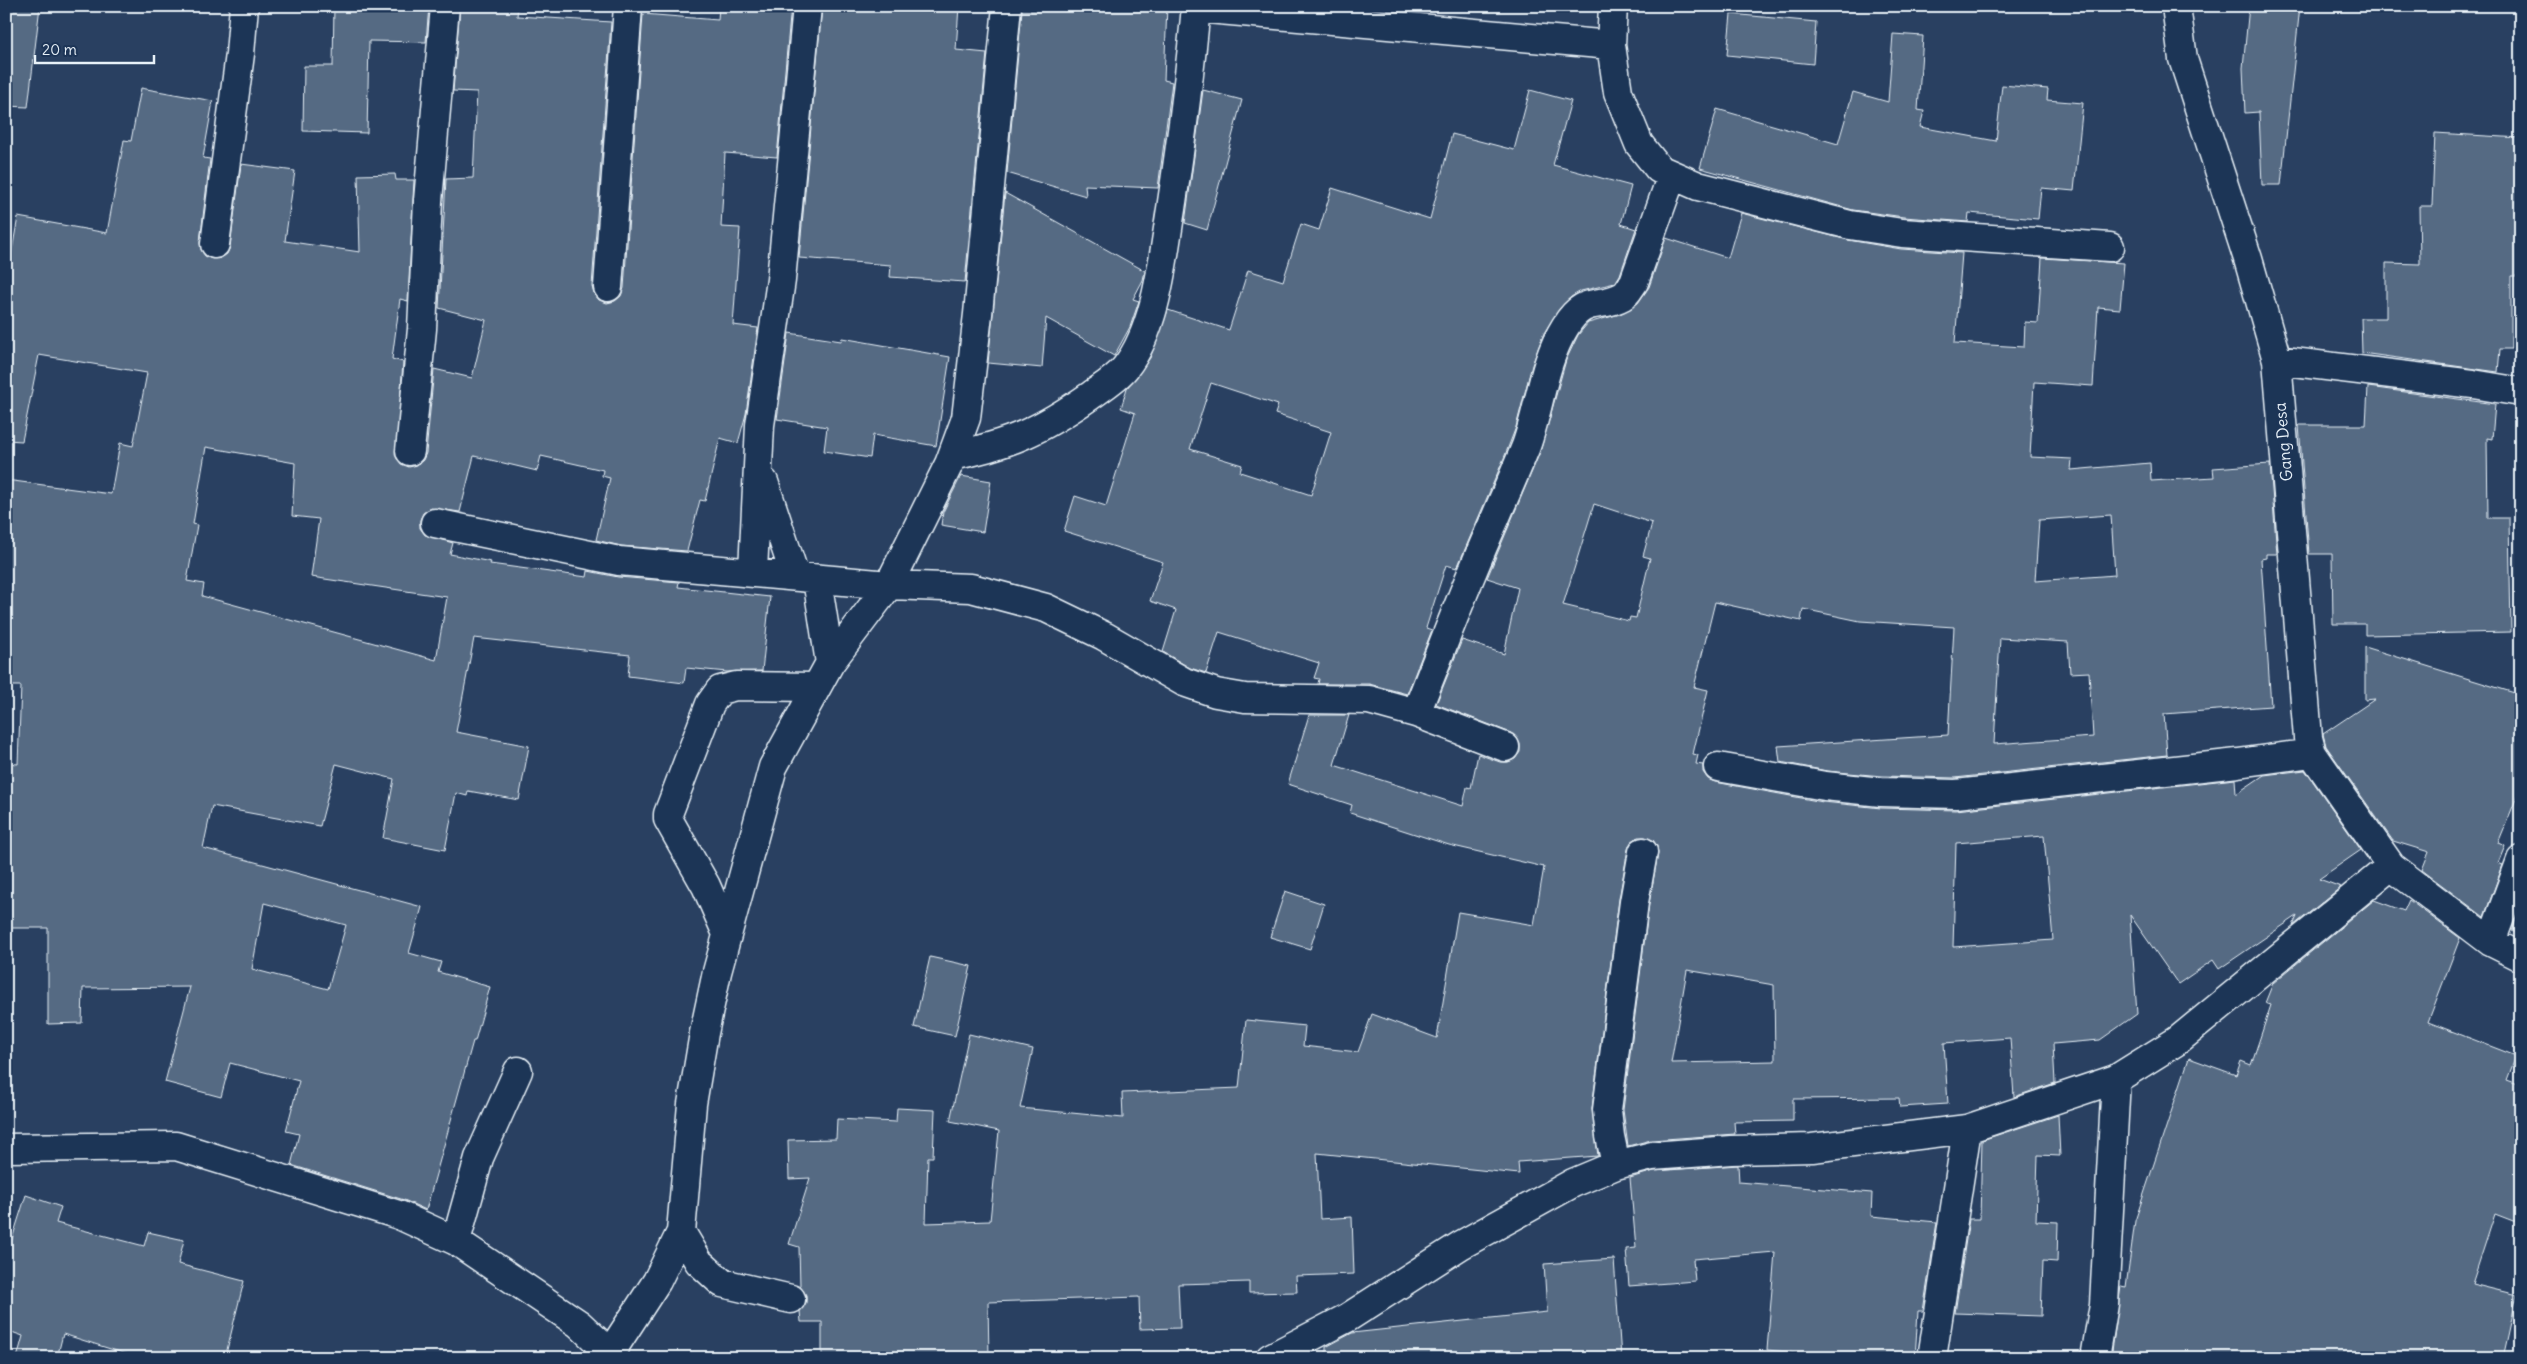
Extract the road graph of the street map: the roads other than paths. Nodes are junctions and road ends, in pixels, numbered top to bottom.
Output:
1 (244, 6) edge
2 (445, 6) edge
3 (628, 6) edge
4 (807, 6) edge
5 (1007, 6) edge
6 (1613, 6) edge
7 (2176, 6) edge
8 (1196, 7) edge
9 (1611, 44) junction
10 (1672, 175) junction
11 (215, 244) dead end
12 (2110, 247) dead end
13 (608, 287) dead end
14 (2277, 360) junction
15 (2521, 392) edge
16 (410, 451) dead end
17 (952, 456) junction
18 (759, 467) junction
19 (435, 523) dead end
20 (753, 572) junction
21 (806, 578) junction
22 (889, 585) junction
23 (830, 663) junction
24 (816, 687) junction
25 (1416, 713) junction
26 (1505, 747) dead end
27 (2312, 753) junction
28 (1718, 767) dead end
29 (1643, 852) dead end
30 (2521, 860) edge
31 (2391, 866) junction
32 (727, 934) junction
33 (2491, 942) junction
34 (2521, 957) edge
35 (518, 1071) dead end
36 (2116, 1079) junction
37 (1967, 1129) junction
38 (6, 1148) edge
39 (1616, 1164) junction
40 (681, 1232) junction
41 (456, 1241) junction
42 (791, 1299) dead end
43 (607, 1358) edge
44 (1270, 1358) edge
45 (1932, 1358) edge
46 (2095, 1358) edge

1 - 11 street
2 - 16 street
3 - 13 street
4 - 18 street
5 - 17 street
6 - 9 street
7 - 14 street, Gang Desa
8 - 9 street
8 - 17 street
9 - 10 street
10 - 12 street
10 - 25 street
14 - 15 street
14 - 27 street, Gang Desa
17 - 22 street
18 - 20 street
18 - 21 street
19 - 20 street
20 - 21 street
21 - 22 street
21 - 23 street
22 - 23 street
22 - 25 street
23 - 24 street
24 - 32 street
24 - 32 street
25 - 26 street
27 - 28 street
27 - 31 street, Gang Desa
29 - 39 street
30 - 33 street
31 - 33 street, Gang Desa
31 - 36 street
32 - 40 street
33 - 34 street, Gang Desa
35 - 41 street
36 - 37 street
36 - 46 street
37 - 39 street
37 - 45 street
38 - 41 street
39 - 44 street
40 - 42 street
40 - 43 street
41 - 43 street

